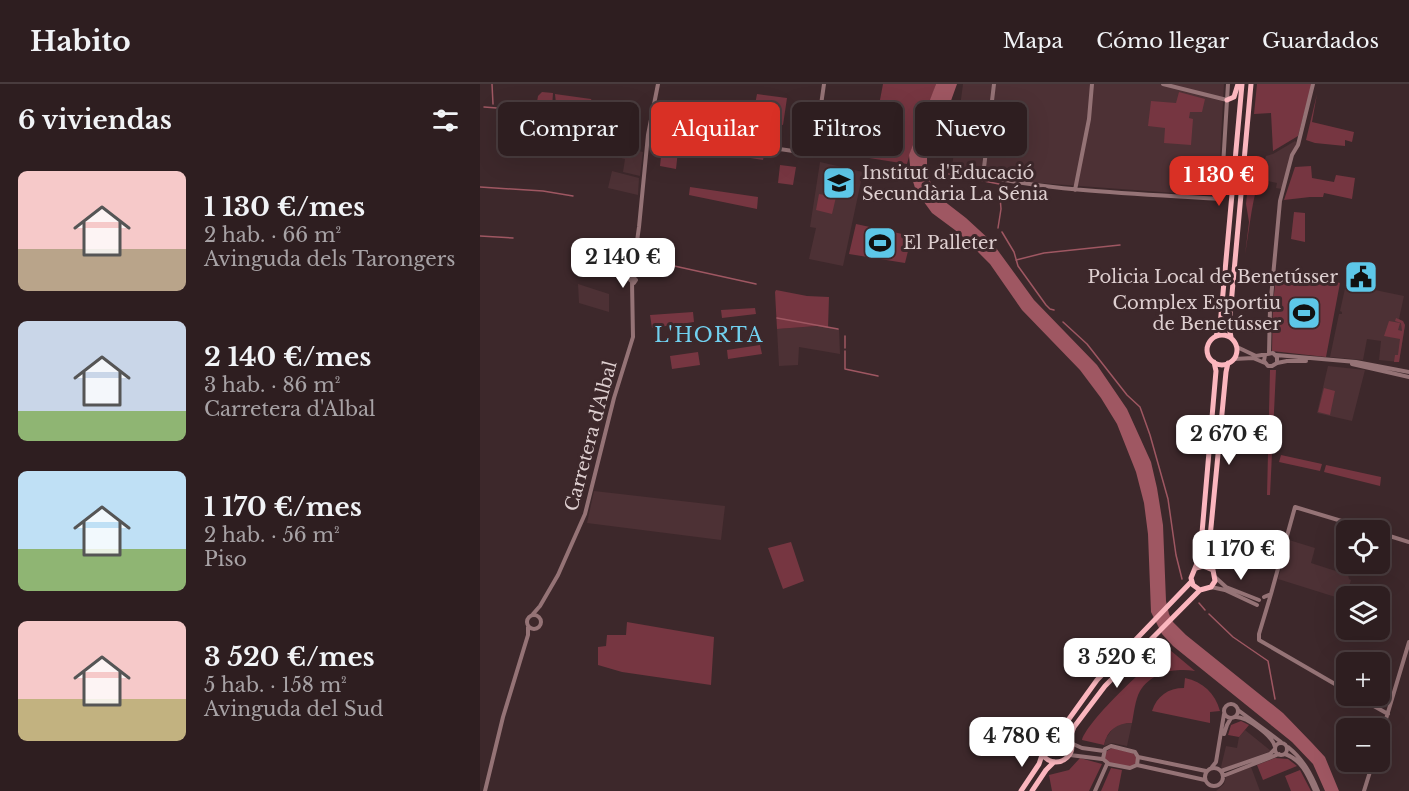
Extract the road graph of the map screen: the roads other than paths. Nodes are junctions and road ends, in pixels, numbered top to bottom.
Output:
1 (658, 84) edge
2 (824, 84) edge
3 (994, 84) edge
4 (1092, 84) edge
5 (1163, 84) edge
6 (1228, 84) edge
7 (1240, 84) edge
8 (1251, 84) edge
9 (1313, 84) edge
10 (1227, 98) junction
11 (649, 130) junction
12 (1075, 190) junction
13 (1216, 336) junction
14 (1231, 337) junction
15 (1237, 347) junction
16 (1267, 354) junction
17 (1276, 355) junction
18 (1234, 359) junction
19 (1214, 362) junction
20 (1228, 363) junction
21 (1265, 363) junction
22 (1277, 363) junction
23 (1408, 374) edge
24 (1338, 520) edge
25 (1390, 536) edge
26 (1409, 542) edge
27 (1196, 568) junction
28 (1210, 568) junction
29 (1215, 577) junction
30 (1191, 582) junction
31 (1211, 587) junction
32 (1200, 590) junction
33 (1271, 594) junction
34 (1264, 597) junction
35 (1269, 601) junction
36 (540, 606) junction
37 (1260, 608) junction
38 (533, 614) junction
39 (539, 616) junction
40 (528, 627) junction
41 (534, 629) junction
42 (528, 635) junction
43 (1408, 646) edge
44 (1336, 685) edge
45 (1374, 706) edge
46 (1238, 710) junction
47 (1224, 714) junction
48 (1388, 714) junction
49 (1233, 717) junction
50 (1387, 718) edge
51 (1061, 730) junction
52 (1070, 737) junction
53 (1281, 742) junction
54 (1073, 744) junction
55 (1288, 747) junction
56 (1275, 748) junction
57 (1104, 751) junction
58 (1070, 754) junction
59 (1279, 754) junction
60 (1285, 754) junction
61 (1042, 755) junction
62 (1138, 757) junction
63 (1103, 759) junction
64 (1054, 762) junction
65 (1107, 764) junction
66 (1137, 765) junction
67 (1206, 771) junction
68 (1218, 771) junction
69 (1370, 772) edge
70 (1205, 780) junction
71 (1212, 785) junction
72 (485, 791) edge
73 (1021, 791) edge
74 (1032, 791) edge
75 (1095, 791) edge
76 (1210, 791) edge
77 (1316, 791) edge
78 (1364, 791) edge

1 - 11 street, Carretera d'Albal
2 - 11 street
3 - 12 street
4 - 12 street
5 - 10 street
6 - 10 street
7 - 10 main road
7 - 13 main road
8 - 14 main road
9 - 16 street
10 - 12 street
11 - 36 street, Carretera d'Albal
13 - 14 main road
13 - 19 main road
14 - 15 main road
15 - 16 street
15 - 18 main road
16 - 17 street
16 - 21 street
17 - 22 street
17 - 23 street
18 - 20 main road
18 - 21 street
19 - 20 main road
19 - 27 main road
20 - 28 main road
21 - 22 street
22 - 23 street
24 - 33 street
25 - 26 street
27 - 28 main road
27 - 30 main road
28 - 29 main road
29 - 31 main road
29 - 37 street
30 - 32 main road
30 - 51 main road
31 - 32 main road
31 - 37 street
32 - 52 main road
33 - 34 street
33 - 35 street
34 - 35 street
34 - 37 street
35 - 37 street
36 - 38 street, Carretera d'Albal
36 - 39 street, Carretera d'Albal
37 - 44 street
38 - 39 street
38 - 40 street
39 - 41 street
40 - 41 street
40 - 42 street
41 - 42 street
42 - 72 street
43 - 48 street
45 - 48 street
46 - 47 street
46 - 49 street
46 - 53 street
47 - 49 street
47 - 68 street
48 - 50 street
49 - 56 street
49 - 68 street
51 - 52 main road
51 - 61 main road
52 - 54 main road
53 - 55 street
53 - 56 street
54 - 57 street
54 - 58 main road
55 - 60 street
55 - 77 street
56 - 59 street
56 - 68 street
57 - 62 street
57 - 63 street
58 - 63 street
58 - 64 main road
59 - 60 street
59 - 68 street
60 - 77 street
61 - 64 main road
61 - 73 main road
62 - 66 street
62 - 67 street
63 - 65 street
64 - 74 main road
65 - 66 street
65 - 75 street
66 - 70 street
67 - 68 street
67 - 70 street
68 - 71 street
69 - 78 street
70 - 71 street
71 - 76 street

